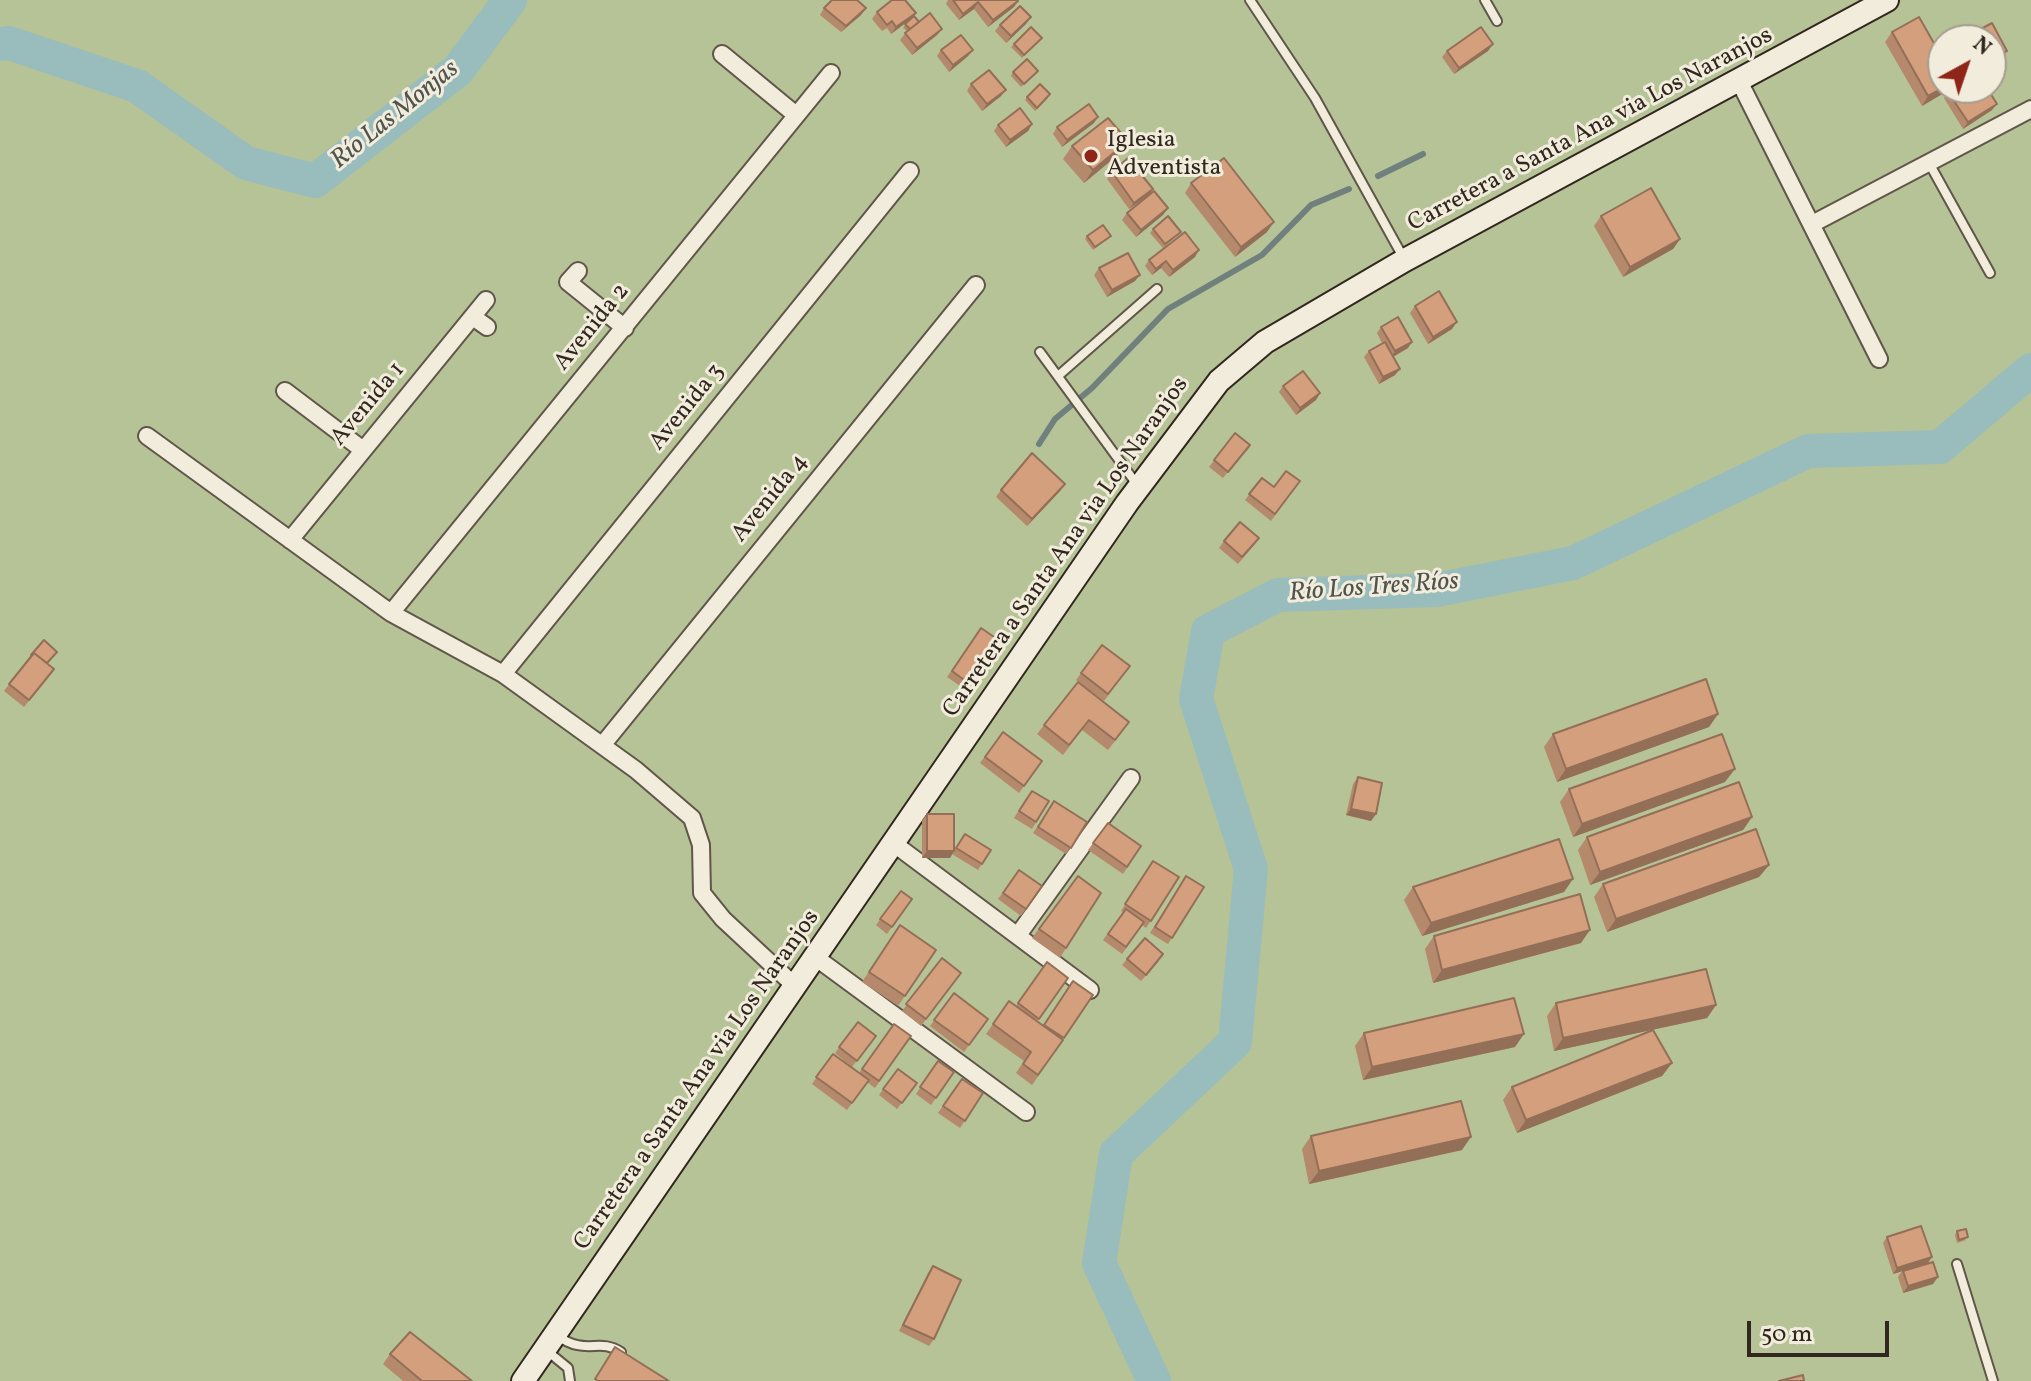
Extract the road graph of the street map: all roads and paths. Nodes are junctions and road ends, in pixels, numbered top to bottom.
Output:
1 (1250, 0) edge
2 (1485, 0) edge
3 (1887, 0) edge
4 (1497, 21) dead end
5 (722, 54) dead end
6 (831, 73) dead end
7 (1739, 81) junction
8 (2031, 109) edge
9 (796, 115) junction
10 (1929, 163) junction
11 (910, 171) dead end
12 (1812, 224) junction
13 (1405, 260) junction
14 (1990, 273) dead end
15 (573, 276) dead end
16 (976, 285) dead end
17 (1157, 289) dead end
18 (486, 300) dead end
19 (625, 328) junction
20 (1040, 352) dead end
21 (1879, 359) dead end
22 (1058, 376) junction
23 (285, 391) dead end
24 (147, 436) dead end
25 (363, 450) junction
26 (1138, 486) junction
27 (290, 540) junction
28 (391, 613) junction
29 (503, 674) junction
30 (604, 743) junction
31 (1131, 778) dead end
32 (893, 843) junction
33 (1018, 935) junction
34 (815, 957) junction
35 (795, 986) junction
36 (1090, 990) edge
37 (1026, 1112) dead end
38 (1957, 1264) dead end
39 (550, 1342) junction
40 (627, 1356) edge
41 (523, 1381) edge
42 (570, 1381) edge
43 (1993, 1381) edge

1 - 13 lane
2 - 4 lane
3 - 7 main road, Carretera a Santa Ana via Los Naranjos
5 - 9 street
6 - 9 street, Avenida 2
7 - 12 street
7 - 13 main road, Carretera a Santa Ana via Los Naranjos
8 - 10 street
9 - 19 street, Avenida 2
10 - 12 street
10 - 14 lane
11 - 29 street, Avenida 3
12 - 21 street
13 - 26 main road, Carretera a Santa Ana via Los Naranjos
15 - 19 street
16 - 30 street, Avenida 4
17 - 22 lane
18 - 25 street, Avenida 1
19 - 28 street, Avenida 2
20 - 22 lane
22 - 26 lane
23 - 25 street
24 - 27 street
25 - 27 street, Avenida 1
26 - 32 main road, Carretera a Santa Ana via Los Naranjos
27 - 28 street
28 - 29 street
29 - 30 street
30 - 35 street
31 - 33 street
32 - 33 street
32 - 34 main road, Carretera a Santa Ana via Los Naranjos
33 - 36 street
34 - 35 main road, Carretera a Santa Ana via Los Naranjos
34 - 37 street
35 - 39 main road, Carretera a Santa Ana via Los Naranjos
38 - 43 lane
39 - 40 lane
39 - 41 main road, Carretera a Santa Ana via Los Naranjos
39 - 42 lane

